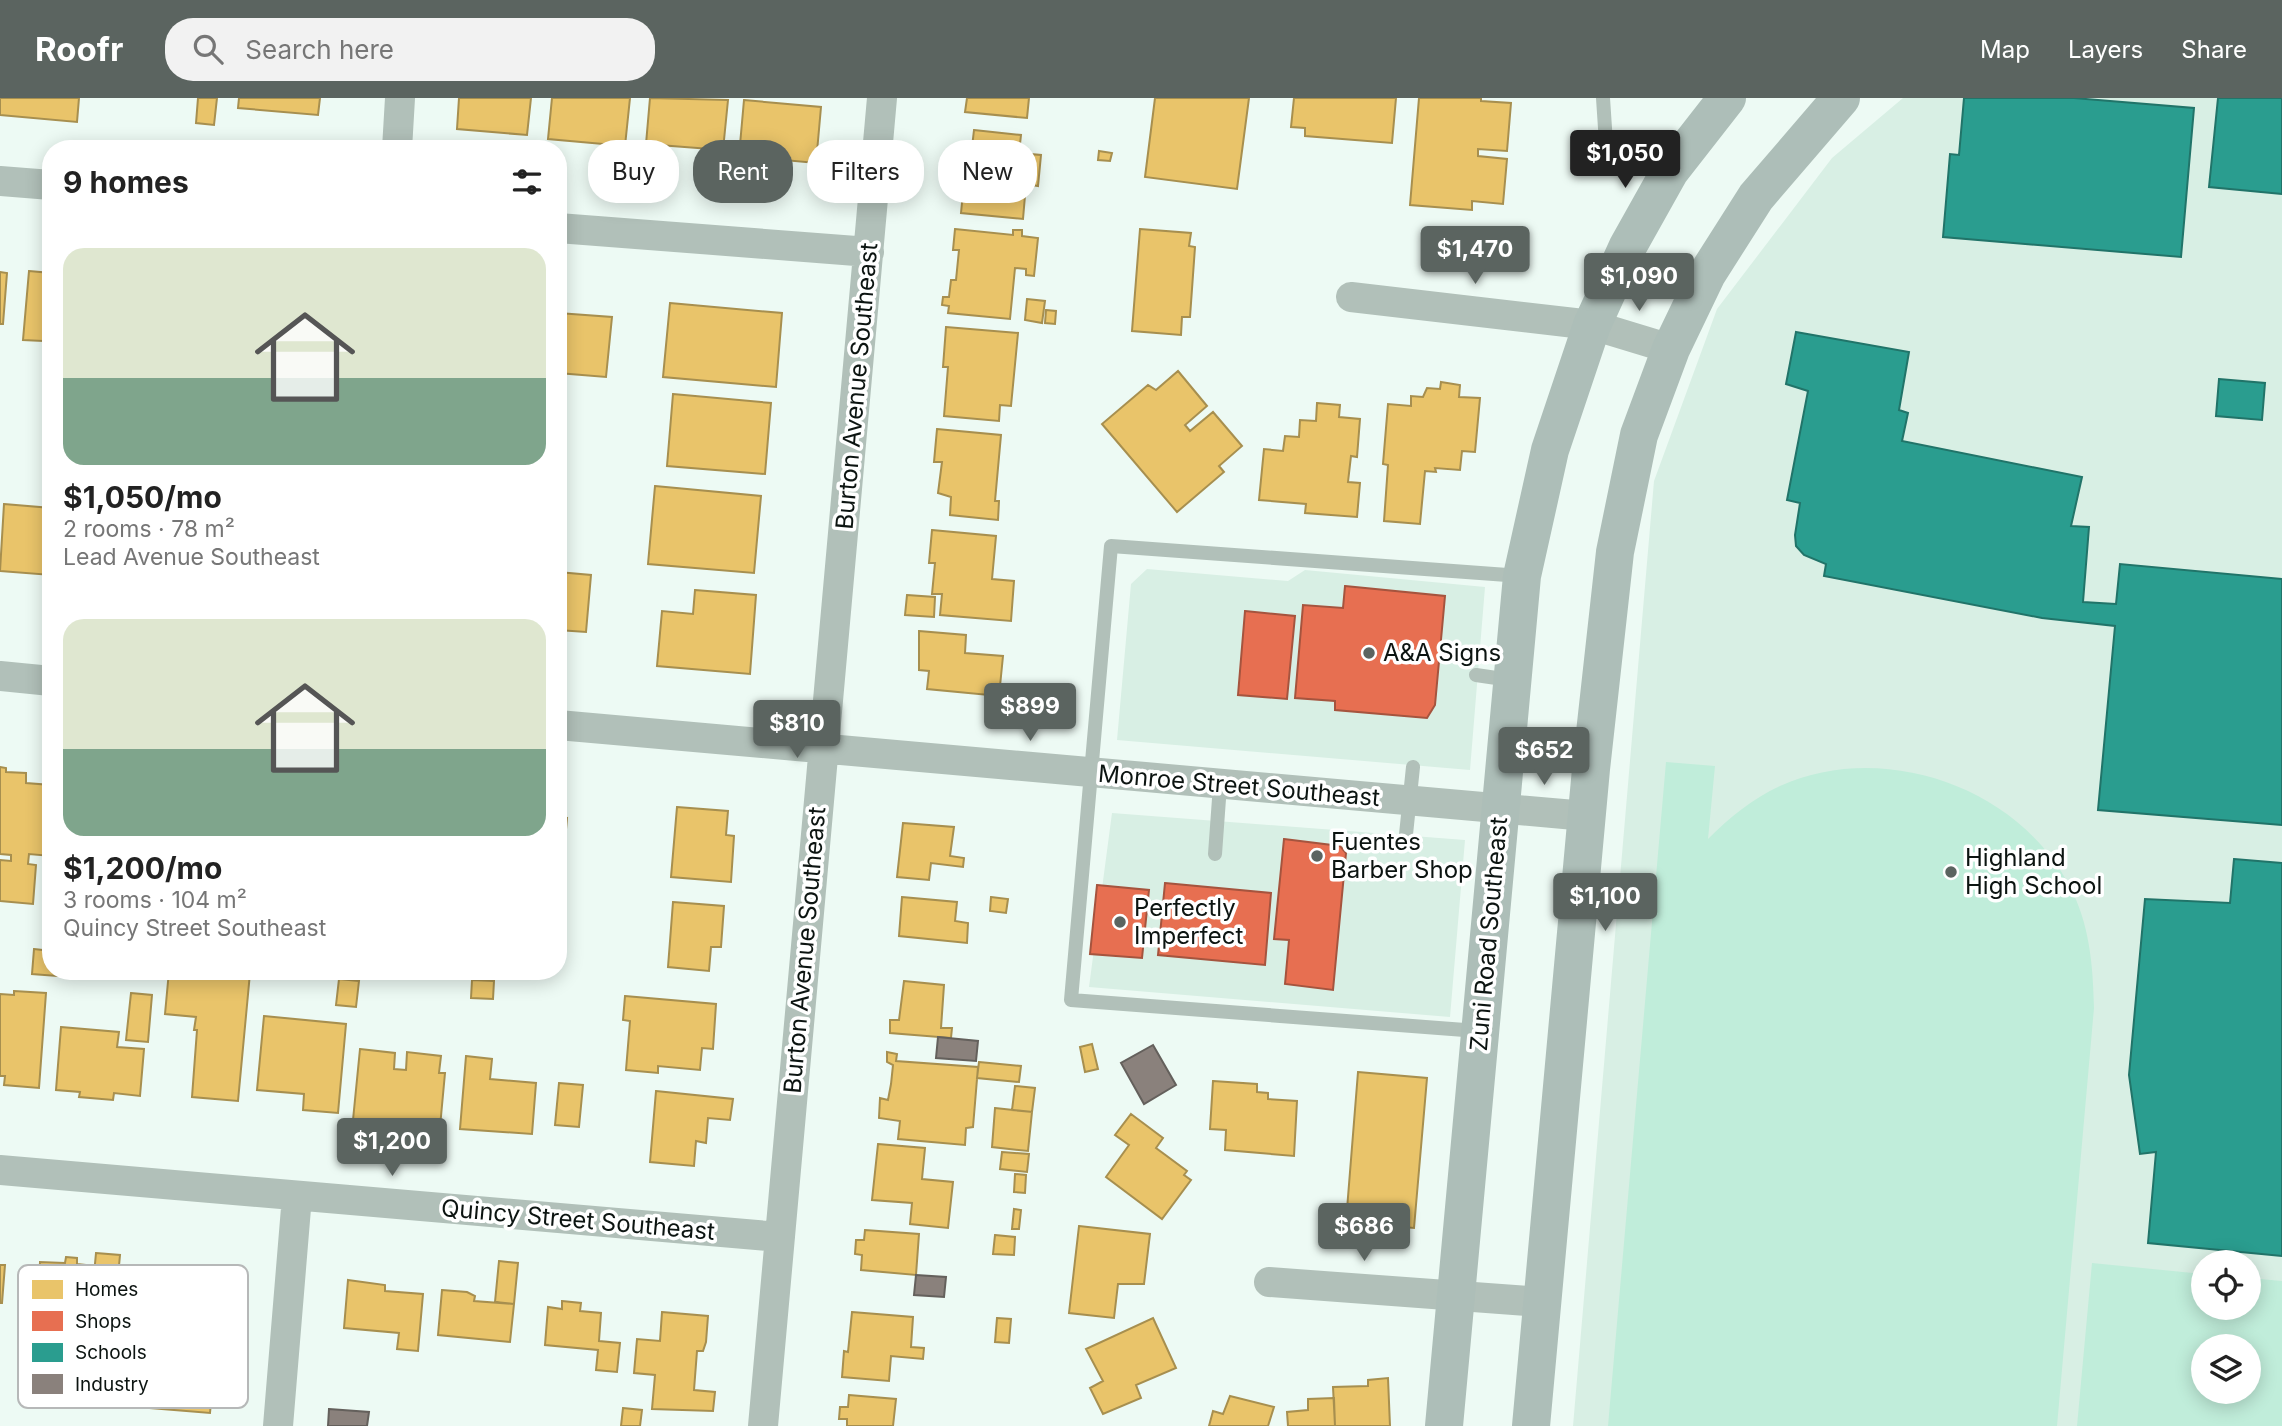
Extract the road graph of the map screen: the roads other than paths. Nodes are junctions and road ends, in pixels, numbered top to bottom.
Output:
1 (400, 98) edge
2 (882, 98) edge
3 (1603, 98) edge
4 (1727, 98) edge
5 (1841, 98) edge
6 (398, 140) edge
7 (1606, 143) dead end
8 (0, 181) edge
9 (42, 184) edge
10 (567, 229) edge
11 (869, 252) junction
12 (1351, 297) dead end
13 (1592, 326) junction
14 (1671, 349) junction
15 (1522, 576) junction
16 (0, 676) edge
17 (42, 680) edge
18 (567, 726) edge
19 (823, 751) junction
20 (1413, 767) dead end
21 (1092, 774) junction
22 (1220, 785) junction
23 (1410, 801) junction
24 (1499, 809) junction
25 (1586, 816) junction
26 (1405, 844) dead end
27 (1215, 854) dead end
28 (1481, 1032) junction
29 (0, 1170) edge
30 (297, 1196) junction
31 (780, 1237) junction
32 (1269, 1282) dead end
33 (1456, 1296) junction
34 (1541, 1302) junction
35 (278, 1426) edge
36 (763, 1426) edge
37 (1444, 1426) edge
38 (1531, 1426) edge

1 - 6 street
2 - 11 street, Burton Avenue Southeast
3 - 7 lane
4 - 13 main road, Zuni Road Southeast
5 - 14 main road
8 - 9 street
10 - 11 street
11 - 19 street, Burton Avenue Southeast
12 - 13 street
13 - 14 street
13 - 15 main road, Zuni Road Southeast
14 - 25 main road
15 - 21 lane
15 - 24 main road, Zuni Road Southeast
16 - 17 street
18 - 19 street, Monroe Street Southeast
19 - 21 street, Monroe Street Southeast
19 - 31 street, Burton Avenue Southeast
20 - 23 lane
21 - 22 street, Monroe Street Southeast
21 - 28 lane
22 - 23 street, Monroe Street Southeast
22 - 27 lane
23 - 24 street, Monroe Street Southeast
23 - 26 lane
24 - 25 street, Monroe Street Southeast
24 - 28 main road, Zuni Road Southeast
25 - 34 main road
28 - 33 main road, Zuni Road Southeast
29 - 30 street, Quincy Street Southeast
30 - 31 street, Quincy Street Southeast
30 - 35 street
31 - 36 street, Burton Avenue Southeast
32 - 33 street
33 - 34 street
33 - 37 main road, Zuni Road Southeast
34 - 38 main road

